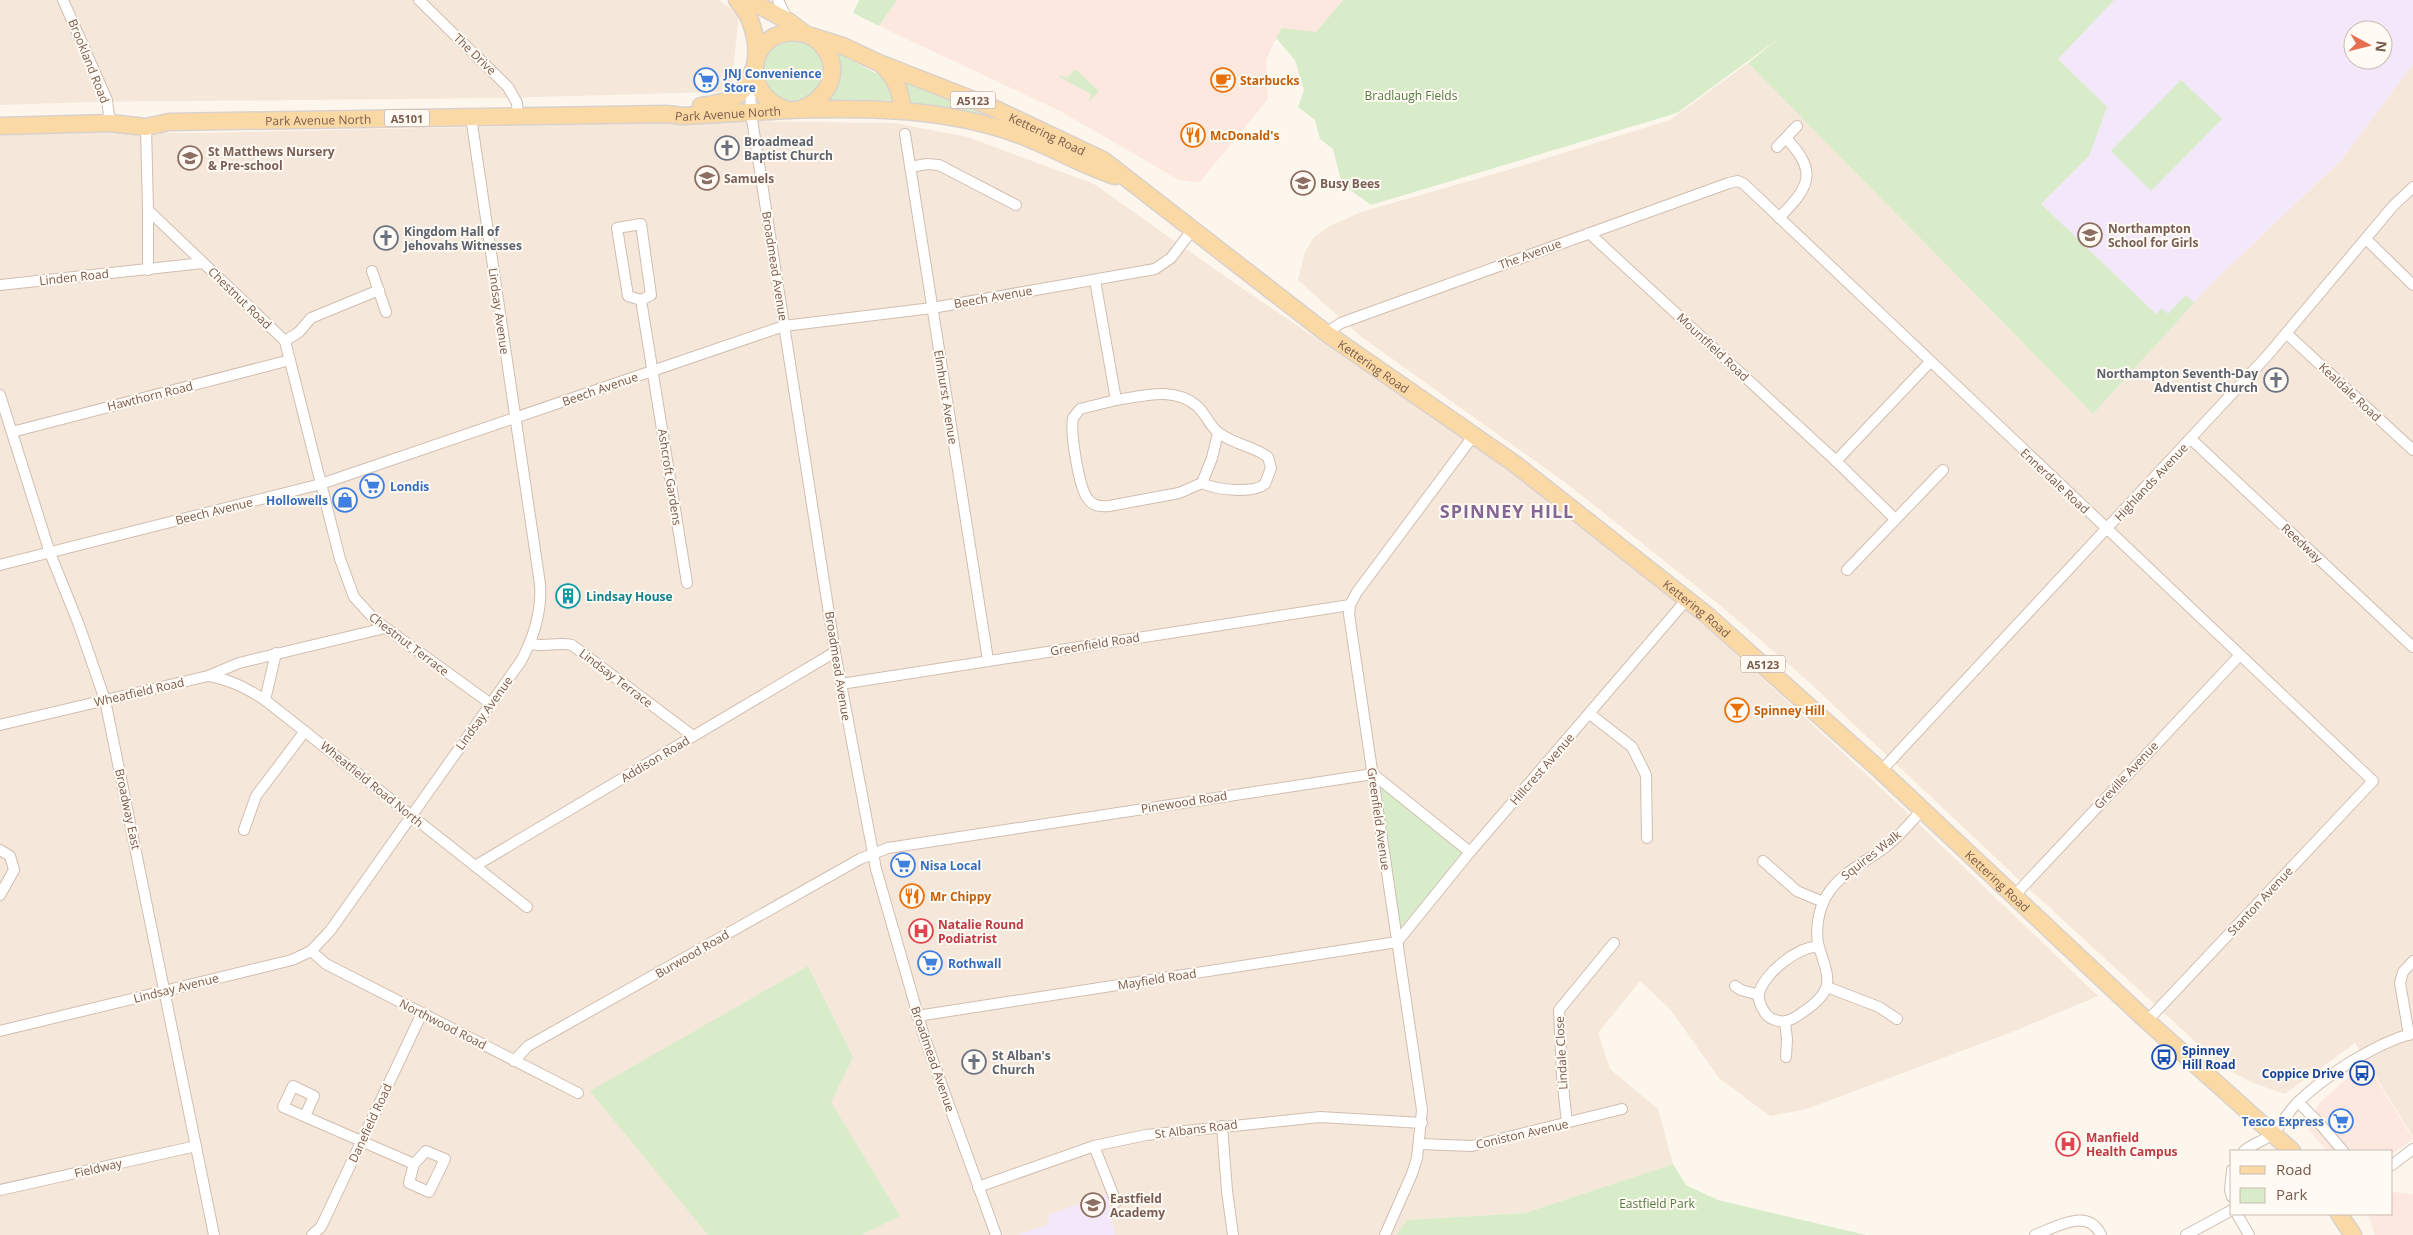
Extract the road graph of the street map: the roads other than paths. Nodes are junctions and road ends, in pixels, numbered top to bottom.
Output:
1 (63, 0) edge
2 (419, 0) edge
3 (737, 0) edge
4 (778, 0) edge
5 (758, 2) edge
6 (788, 22) junction
7 (808, 35) junction
8 (754, 63) junction
9 (879, 63) junction
10 (794, 109) junction
11 (902, 110) junction
12 (751, 113) junction
13 (668, 114) junction
14 (518, 116) junction
15 (472, 117) junction
16 (110, 123) junction
17 (0, 126) edge
18 (1797, 126) dead end
19 (146, 127) junction
20 (905, 134) dead end
21 (1786, 138) junction
22 (1777, 147) dead end
23 (910, 167) junction
24 (1127, 179) junction
25 (1738, 181) joint
26 (2413, 187) edge
27 (1016, 205) dead end
28 (148, 210) junction
29 (1779, 218) junction
30 (1193, 228) junction
31 (1589, 233) junction
32 (2366, 239) junction
33 (203, 263) junction
34 (148, 270) junction
35 (372, 271) dead end
36 (1095, 280) junction
37 (0, 285) edge
38 (2413, 285) edge
39 (379, 290) junction
40 (641, 300) junction
41 (932, 308) junction
42 (386, 312) dead end
43 (784, 326) junction
44 (1326, 333) junction
45 (2287, 334) junction
46 (285, 341) junction
47 (290, 360) junction
48 (1930, 362) junction
49 (652, 371) junction
50 (0, 395) edge
51 (1116, 400) junction
52 (515, 419) junction
53 (12, 432) junction
54 (1218, 433) junction
55 (1474, 435) junction
56 (2191, 439) junction
57 (2413, 450) edge
58 (1836, 461) junction
59 (1943, 470) dead end
60 (1202, 483) junction
61 (321, 484) junction
62 (1895, 519) junction
63 (2107, 530) junction
64 (50, 553) junction
65 (0, 565) edge
66 (1847, 570) dead end
67 (687, 583) dead end
68 (1688, 598) junction
69 (1350, 605) junction
70 (385, 628) junction
71 (530, 644) junction
72 (2413, 647) edge
73 (835, 652) junction
74 (276, 653) junction
75 (2240, 655) junction
76 (988, 660) junction
77 (208, 676) junction
78 (841, 684) junction
79 (105, 700) junction
80 (265, 700) junction
81 (490, 704) junction
82 (1590, 714) junction
83 (0, 725) edge
84 (305, 731) junction
85 (693, 736) junction
86 (1880, 770) junction
87 (1372, 774) junction
88 (2373, 781) joint
89 (1922, 810) junction
90 (411, 816) junction
91 (244, 830) dead end
92 (1647, 838) dead end
93 (0, 850) edge
94 (873, 852) junction
95 (1470, 852) junction
96 (1762, 861) dead end
97 (475, 866) junction
98 (0, 895) edge
99 (2014, 896) junction
100 (1823, 902) junction
101 (527, 907) dead end
102 (1398, 942) junction
103 (1614, 943) dead end
104 (1818, 947) junction
105 (311, 951) junction
106 (2413, 961) edge
107 (1735, 986) dead end
108 (1827, 987) junction
109 (165, 991) junction
110 (1758, 995) junction
111 (422, 1013) junction
112 (917, 1016) junction
113 (1897, 1018) dead end
114 (1785, 1022) junction
115 (2147, 1022) junction
116 (0, 1031) edge
117 (2411, 1034) edge
118 (1786, 1057) dead end
119 (514, 1061) junction
120 (578, 1093) dead end
121 (2298, 1102) junction
122 (1622, 1109) dead end
123 (306, 1116) dead end
124 (1567, 1123) junction
125 (1422, 1124) junction
126 (1222, 1126) junction
127 (2273, 1134) junction
128 (361, 1142) junction
129 (1420, 1144) junction
130 (196, 1146) junction
131 (1094, 1146) junction
132 (2245, 1150) edge
133 (2291, 1150) edge
134 (2342, 1150) edge
135 (2413, 1150) edge
136 (414, 1164) dead end
137 (2393, 1164) edge
138 (978, 1187) junction
139 (0, 1190) edge
140 (1116, 1202) dead end
141 (2230, 1211) edge
142 (2238, 1215) edge
143 (2340, 1215) edge
144 (316, 1234) edge
145 (214, 1235) edge
146 (996, 1235) edge
147 (1233, 1235) edge
148 (1385, 1235) edge
149 (2036, 1235) edge
150 (2100, 1235) edge
151 (2186, 1235) edge
152 (2250, 1235) edge
153 (2353, 1235) edge

1 - 16 street, Brookland Road
2 - 14 street, The Drive
3 - 8 main road
4 - 6 street
5 - 6 main road, Kettering Road / A5123
5 - 8 street, Broadmead Avenue
6 - 7 main road, Kettering Road / A5123
7 - 8 main road
7 - 9 main road, Kettering Road / A5123
7 - 10 main road
8 - 10 main road
8 - 12 street, Broadmead Avenue
8 - 13 main road, Park Avenue North / A5101
9 - 11 main road, Kettering Road
9 - 24 main road, Kettering Road / A5123
10 - 11 main road, Kettering Road / A5123
10 - 12 main road, Park Avenue North / A5101
11 - 24 main road, Kettering Road / A5123
12 - 13 main road, Park Avenue North / A5101
12 - 43 street, Broadmead Avenue
13 - 14 main road, Park Avenue North / A5101
14 - 15 main road, Park Avenue North / A5101
15 - 19 main road, Park Avenue North / A5101
15 - 52 street, Lindsay Avenue
16 - 17 main road, Park Avenue North / A5101
16 - 19 main road, Park Avenue North / A5101
18 - 21 street
19 - 28 street
20 - 23 street, Elmhurst Avenue
21 - 22 street
21 - 29 street
23 - 27 street
23 - 41 street, Elmhurst Avenue
24 - 30 main road, Kettering Road / A5123
25 - 29 street, Ennerdale Road
25 - 31 street, The Avenue
26 - 32 street, Highlands Avenue
28 - 33 street, Chestnut Road
28 - 34 street
29 - 48 street, Ennerdale Road
30 - 36 street, Beech Avenue
30 - 44 main road, Kettering Road / A5123
31 - 44 street, The Avenue
31 - 58 street, Mountfield Road
32 - 38 street
32 - 45 street, Highlands Avenue
33 - 34 street, Linden Road
33 - 46 street, Chestnut Road
34 - 37 street, Linden Road
35 - 39 street
36 - 41 street, Beech Avenue
36 - 51 street
39 - 42 street
39 - 46 street
40 - 40 street
40 - 49 street, Ashcroft Gardens
41 - 43 street, Beech Avenue
41 - 76 street, Elmhurst Avenue
43 - 49 street, Beech Avenue
43 - 73 street, Broadmead Avenue
44 - 55 main road, Kettering Road / A5123
45 - 56 street, Highlands Avenue
45 - 57 street, Kealdale Road
46 - 47 street
47 - 53 street, Hawthorn Road
47 - 61 street
48 - 58 street
48 - 63 street, Ennerdale Road
49 - 52 street, Beech Avenue
49 - 67 street, Ashcroft Gardens
50 - 53 street, Broadway East
51 - 54 street
51 - 60 street
52 - 61 street, Beech Avenue
52 - 71 street, Lindsay Avenue
53 - 64 street, Broadway East
54 - 60 street
54 - 60 street
55 - 68 main road, Kettering Road / A5123
55 - 69 street
56 - 63 street, Highlands Avenue
56 - 72 street, Reedway
58 - 62 street, Mountfield Road
59 - 62 street
61 - 64 street, Beech Avenue
61 - 70 street, Chestnut Terrace
62 - 66 street
63 - 75 street, Ennerdale Road
63 - 86 street, Highlands Avenue
64 - 65 street, Beech Avenue
64 - 79 street, Broadway East
68 - 82 street, Hillcrest Avenue
68 - 86 main road, Kettering Road / A5123
69 - 76 street, Greenfield Road
69 - 87 street, Greenfield Avenue
70 - 74 street, Wheatfield Road
70 - 81 street, Chestnut Terrace
71 - 81 street, Lindsay Avenue
71 - 85 street, Lindsay Terrace
73 - 78 street, Broadmead Avenue
73 - 85 street, Addison Road
74 - 77 street, Wheatfield Road
74 - 80 street
75 - 88 street, Ennerdale Road
75 - 99 street, Greville Avenue
76 - 78 street, Greenfield Road
77 - 79 street, Wheatfield Road
77 - 80 street, Wheatfield Road North
78 - 94 street, Broadmead Avenue
79 - 83 street, Wheatfield Road
79 - 109 street, Broadway East
80 - 84 street, Wheatfield Road North
81 - 90 street, Lindsay Avenue
82 - 92 street
82 - 95 street, Hillcrest Avenue
84 - 90 street, Wheatfield Road North
84 - 91 street
85 - 97 street, Addison Road
86 - 89 main road, Kettering Road / A5123
87 - 94 street, Pinewood Road
87 - 95 street
87 - 102 street, Greenfield Avenue
88 - 115 street, Stanton Avenue
89 - 99 main road, Kettering Road / A5123
89 - 100 street, Squires Walk
90 - 97 street, Wheatfield Road North
90 - 105 street, Lindsay Avenue
93 - 98 street
94 - 112 street, Broadmead Avenue
94 - 119 street, Burwood Road
95 - 102 street, Hillcrest Avenue
96 - 100 street
97 - 101 street, Wheatfield Road North
99 - 115 main road, Kettering Road / A5123
100 - 104 street, Squires Walk
102 - 112 street, Mayfield Road
102 - 125 street, Greenfield Avenue
103 - 124 street, Lindale Close
104 - 108 street, Squires Walk
104 - 110 street
105 - 109 street, Lindsay Avenue
105 - 111 street, Northwood Road
106 - 117 street
107 - 110 street
108 - 113 street
108 - 114 street
109 - 116 street, Lindsay Avenue
109 - 130 street, Broadway East
110 - 114 street
111 - 119 street, Northwood Road
111 - 128 street, Danefield Road
112 - 138 street, Broadmead Avenue
114 - 118 street
115 - 127 main road, Kettering Road / A5123
117 - 121 street
119 - 120 street, Northwood Road
121 - 127 street
121 - 134 street
122 - 124 street, Coniston Avenue
123 - 128 street
124 - 129 street, Coniston Avenue
125 - 126 street, St Albans Road
125 - 129 street, Greenfield Avenue
126 - 131 street, St Albans Road
126 - 147 street
127 - 132 street
127 - 133 main road, Kettering Road / A5123
128 - 136 street
128 - 144 street, Danefield Road
129 - 148 street, Greenfield Avenue
130 - 139 street, Fieldway
130 - 145 street, Broadway East
131 - 138 street, St Albans Road
131 - 140 street
135 - 137 street
138 - 146 street, Broadmead Avenue
141 - 151 street
142 - 152 street
143 - 153 main road
149 - 150 street

